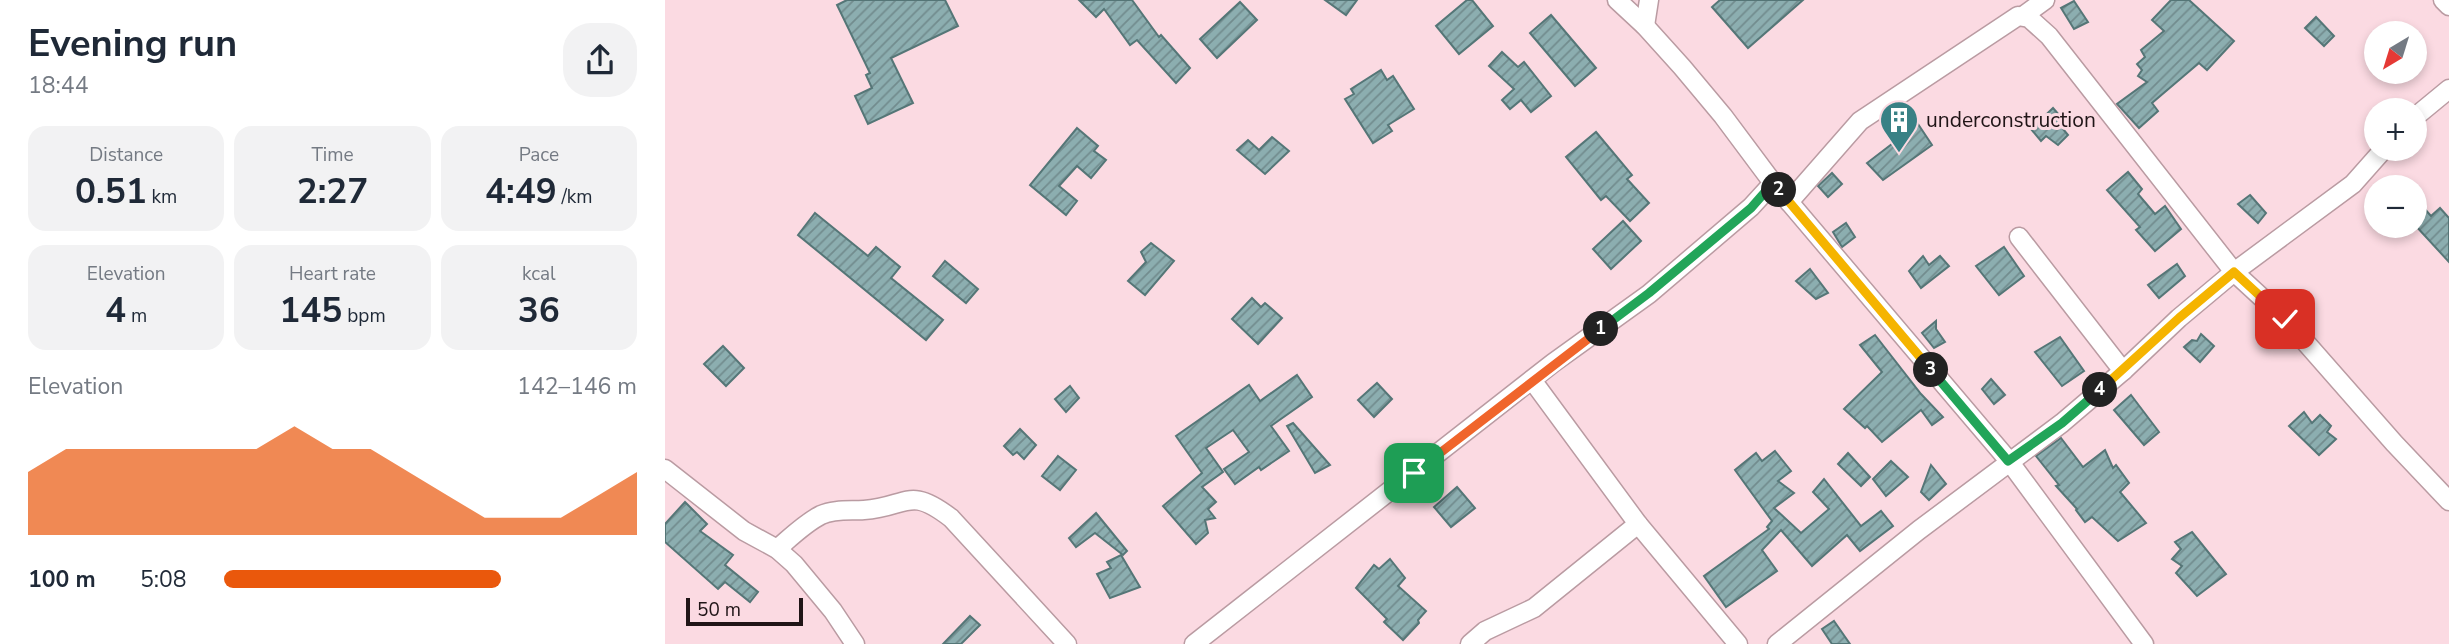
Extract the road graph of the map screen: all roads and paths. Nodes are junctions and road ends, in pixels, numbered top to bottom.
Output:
1 (1617, 0) edge
2 (1649, 0) edge
3 (2045, 0) edge
4 (2443, 0) edge
5 (2449, 6) edge
6 (2023, 16) junction
7 (1645, 26) junction
8 (2449, 89) edge
9 (2427, 107) edge
10 (2374, 161) edge
11 (1773, 183) junction
12 (1789, 202) junction
13 (2019, 237) dead end
14 (2234, 272) junction
15 (2123, 371) junction
16 (1532, 380) junction
17 (2008, 461) junction
18 (665, 469) edge
19 (2449, 501) edge
20 (1638, 523) junction
21 (777, 549) junction
22 (1197, 643) edge
23 (855, 644) edge
24 (1067, 644) edge
25 (1470, 644) edge
26 (1738, 644) edge
27 (1777, 644) edge
28 (2144, 644) edge

1 - 7 street
2 - 7 street
3 - 6 street
4 - 5 street
6 - 12 street
6 - 14 street
7 - 11 street
8 - 9 street
10 - 14 street
11 - 12 street
11 - 16 street
12 - 17 street
13 - 15 street
14 - 15 street
14 - 19 street
15 - 17 street
16 - 20 street
16 - 22 street
17 - 27 street
17 - 28 street
18 - 21 street
20 - 25 street
20 - 26 street
21 - 23 street
21 - 24 street

